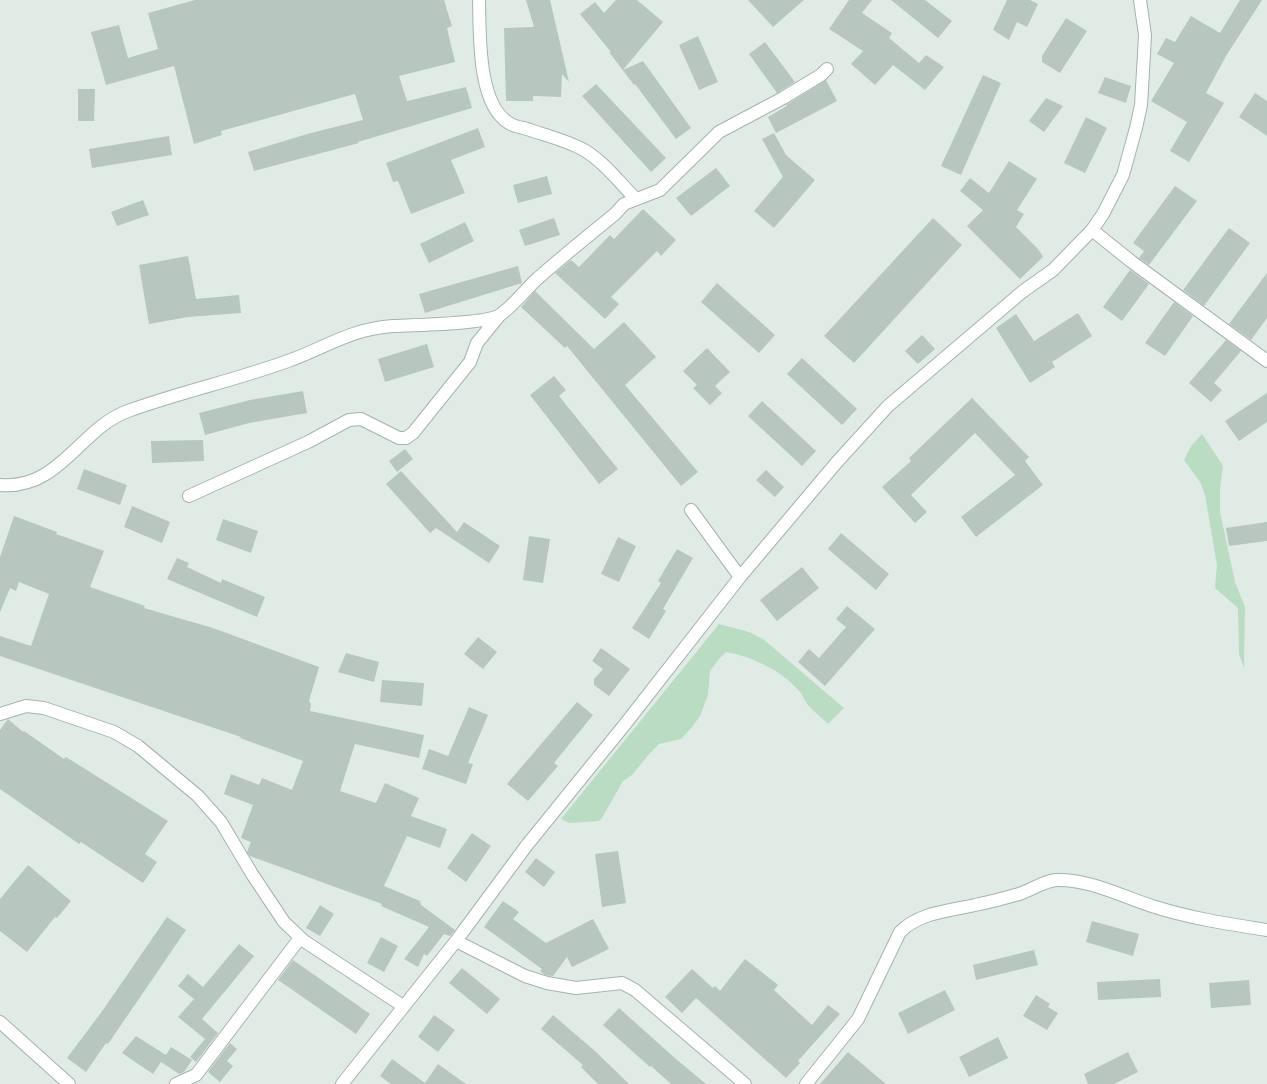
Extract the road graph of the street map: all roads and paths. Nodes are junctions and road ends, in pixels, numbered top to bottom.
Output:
1 (479, 0) edge
2 (1140, 0) edge
3 (827, 69) dead end
4 (635, 198) junction
5 (1092, 230) junction
6 (499, 316) junction
7 (1267, 361) edge
8 (0, 485) edge
9 (189, 496) dead end
10 (691, 510) dead end
11 (740, 577) junction
12 (0, 714) edge
13 (1267, 930) edge
14 (300, 938) junction
15 (456, 941) junction
16 (403, 1006) junction
17 (0, 1022) edge
18 (69, 1084) edge
19 (176, 1084) edge
20 (342, 1084) edge
21 (746, 1084) edge
22 (806, 1084) edge

1 - 4 street
2 - 5 street
3 - 4 street
4 - 6 street
5 - 7 street
5 - 11 street
6 - 8 street
6 - 9 street
10 - 11 street
11 - 15 street
12 - 14 street
13 - 22 street
14 - 16 street
14 - 19 street
15 - 16 street
15 - 21 street
16 - 20 street
17 - 18 street

